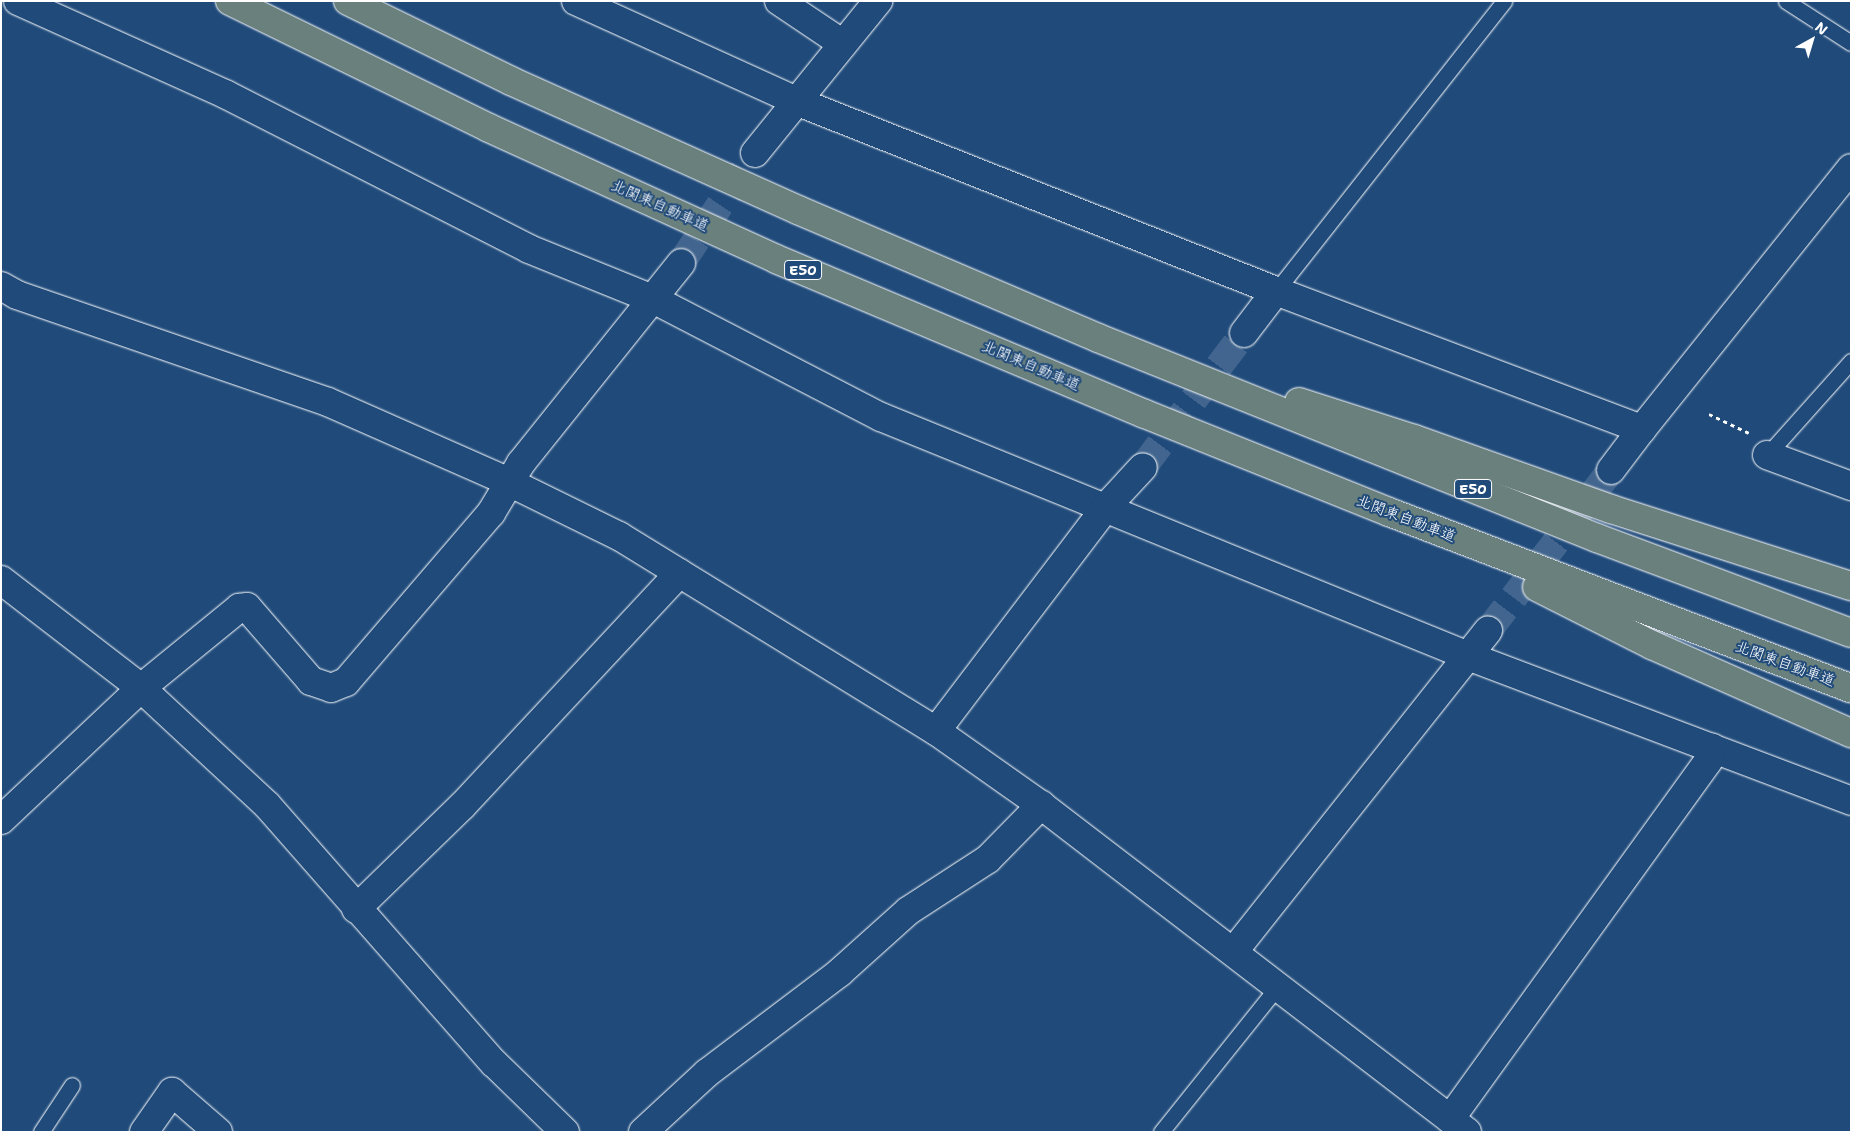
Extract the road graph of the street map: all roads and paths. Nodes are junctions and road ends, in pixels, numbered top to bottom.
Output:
1 (18, 1) edge
2 (230, 1) edge
3 (348, 1) edge
4 (576, 1) edge
5 (779, 1) edge
6 (878, 1) edge
7 (1504, 1) edge
8 (1786, 1) edge
9 (1851, 43) edge
10 (843, 44) junction
11 (796, 101) junction
12 (755, 153) tunnel mouth
13 (1851, 168) edge
14 (681, 264) tunnel mouth
15 (1, 286) edge
16 (1276, 291) junction
17 (655, 300) junction
18 (1244, 332) tunnel mouth
19 (1098, 338) junction
20 (1851, 361) edge
21 (1709, 414) dead end
22 (1642, 429) junction
23 (1767, 455) junction
24 (1143, 467) tunnel mouth
25 (1611, 470) tunnel mouth
26 (507, 482) junction
27 (1851, 486) edge
28 (1106, 507) junction
29 (1389, 512) junction
30 (678, 572) junction
31 (1, 580) edge
32 (1851, 586) edge
33 (1488, 631) tunnel mouth
34 (1851, 633) edge
35 (1468, 656) junction
36 (141, 688) junction
37 (1851, 688) edge
38 (936, 731) junction
39 (1851, 733) edge
40 (1712, 748) junction
41 (1851, 801) edge
42 (1042, 805) junction
43 (1, 820) edge
44 (356, 909) junction
45 (1234, 951) junction
46 (1278, 986) junction
47 (72, 1085) dead end
48 (1458, 1126) edge
49 (41, 1132) edge
50 (144, 1132) edge
51 (218, 1132) edge
52 (565, 1132) edge
53 (643, 1132) edge
54 (1161, 1132) edge

1 - 17 street
2 - 29 highway, 北関東自動車道 / E50
3 - 19 highway, E50
4 - 11 street
5 - 10 street
6 - 10 street
7 - 16 lane
8 - 9 lane
10 - 11 street
11 - 12 street
11 - 16 street
13 - 22 street
14 - 17 street
15 - 26 street
16 - 18 street
16 - 22 street
17 - 26 street
17 - 28 street
19 - 32 highway
19 - 34 highway, E50
20 - 23 lane
21 - 23 path
22 - 25 street
23 - 27 street
24 - 28 street
26 - 30 street
26 - 36 street
28 - 35 street
28 - 38 street
29 - 37 highway, 北関東自動車道 / E50
29 - 39 highway
30 - 38 street
30 - 44 street
31 - 36 street
33 - 35 street
35 - 40 street
35 - 45 street
36 - 43 street
36 - 44 street
38 - 42 street
40 - 41 street
40 - 48 street
42 - 45 street
42 - 53 street
44 - 52 street
45 - 46 street
46 - 48 street
46 - 54 lane
47 - 49 lane
50 - 51 street

